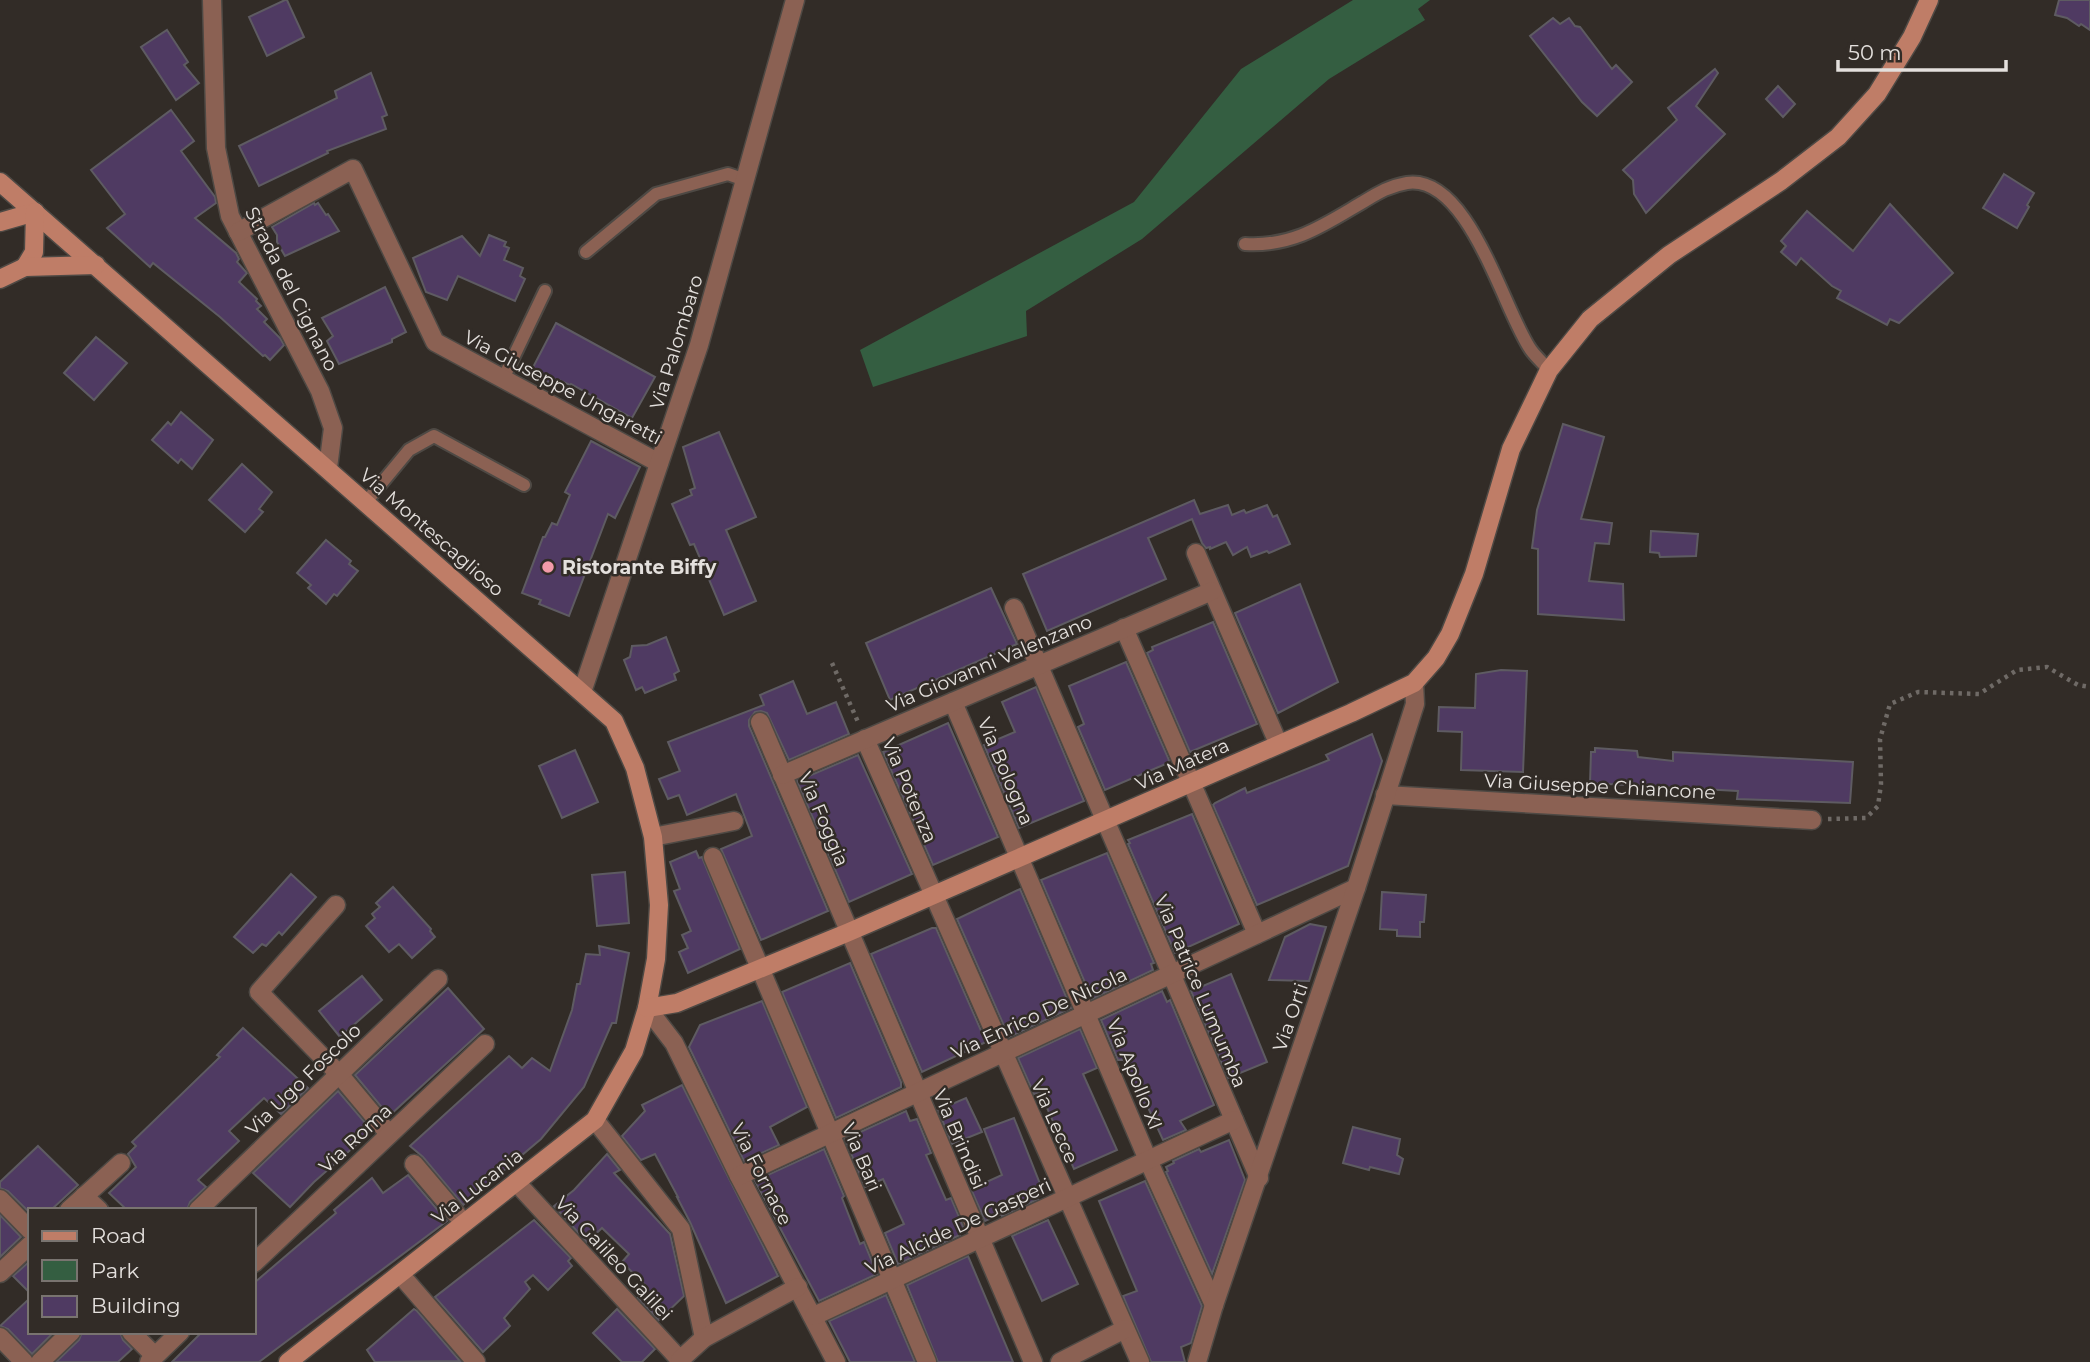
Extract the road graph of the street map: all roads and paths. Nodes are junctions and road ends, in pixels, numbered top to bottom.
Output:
1 (212, 0) edge
2 (795, 0) edge
3 (1929, 0) edge
4 (745, 180) junction
5 (0, 182) edge
6 (35, 212) junction
7 (0, 222) edge
8 (238, 232) junction
9 (1245, 244) dead end
10 (586, 252) dead end
11 (96, 265) junction
12 (25, 267) junction
13 (0, 279) edge
14 (545, 291) dead end
15 (1549, 370) junction
16 (503, 379) junction
17 (659, 463) junction
18 (328, 468) junction
19 (524, 485) dead end
20 (366, 502) junction
21 (1196, 553) dead end
22 (1212, 591) junction
23 (1014, 608) dead end
24 (1125, 628) junction
25 (832, 663) dead end
26 (1038, 665) junction
27 (1414, 683) junction
28 (2090, 687) edge
29 (582, 692) junction
30 (953, 702) junction
31 (760, 722) dead end
32 (865, 739) junction
33 (1278, 743) junction
34 (782, 775) junction
35 (1191, 783) junction
36 (1385, 795) junction
37 (1105, 820) junction
38 (1812, 820) joint
39 (734, 821) dead end
40 (653, 837) junction
41 (713, 857) dead end
42 (1020, 858) junction
43 (1356, 888) junction
44 (933, 896) junction
45 (336, 905) dead end
46 (849, 932) junction
47 (1257, 934) junction
48 (759, 969) junction
49 (1171, 974) junction
50 (438, 979) dead end
51 (647, 1007) junction
52 (1087, 1013) junction
53 (485, 1044) dead end
54 (1002, 1053) junction
55 (339, 1074) junction
56 (918, 1093) junction
57 (595, 1120) junction
58 (1234, 1120) junction
59 (389, 1134) junction
60 (830, 1134) junction
61 (1148, 1160) junction
62 (121, 1163) dead end
63 (414, 1164) dead end
64 (739, 1176) junction
65 (1259, 1178) junction
66 (516, 1182) junction
67 (84, 1196) junction
68 (1067, 1198) junction
69 (0, 1199) edge
70 (71, 1208) edge
71 (97, 1208) edge
72 (200, 1208) edge
73 (464, 1223) junction
74 (28, 1228) edge
75 (980, 1239) junction
76 (28, 1247) edge
77 (256, 1261) edge
78 (0, 1273) edge
79 (400, 1274) junction
80 (891, 1280) junction
81 (798, 1287) junction
82 (1214, 1305) junction
83 (814, 1316) junction
84 (1125, 1329) junction
85 (69, 1334) edge
86 (133, 1334) edge
87 (178, 1334) edge
88 (0, 1337) edge
89 (704, 1338) junction
90 (152, 1359) edge
91 (681, 1361) edge
92 (24, 1362) edge
93 (40, 1362) edge
94 (288, 1362) edge
95 (477, 1362) edge
96 (836, 1362) edge
97 (926, 1362) edge
98 (1033, 1362) edge
99 (1060, 1362) edge
100 (1140, 1362) edge
101 (1197, 1362) edge

1 - 8 street, Strada del Cignano
2 - 4 street, Via Palombaro
3 - 15 street, Via Matera
4 - 10 lane
4 - 17 street, Via Palombaro
5 - 6 street, Via Montescaglioso
6 - 7 street
6 - 11 street, Via Montescaglioso
6 - 12 street
8 - 16 street, Via Giuseppe Ungaretti
8 - 18 street, Strada del Cignano
9 - 15 lane
11 - 12 street
11 - 18 street, Via Montescaglioso
12 - 13 street
14 - 16 lane
15 - 27 street, Via Matera
16 - 17 street, Via Giuseppe Ungaretti
17 - 29 street, Via Palombaro
18 - 20 street, Via Montescaglioso
19 - 20 lane
20 - 29 street, Via Montescaglioso
21 - 22 street
22 - 24 street, Via Giovanni Valenzano
22 - 33 street
23 - 26 street, Via Patrice Lumumba
24 - 26 street, Via Giovanni Valenzano
24 - 35 street
25 - 32 path, Via Potenza
26 - 30 street, Via Giovanni Valenzano
26 - 37 street, Via Patrice Lumumba
27 - 33 street, Via Matera
27 - 36 street, Via Orti
28 - 38 path
29 - 40 street, Via Montescaglioso
30 - 32 street, Via Giovanni Valenzano
30 - 42 street, Via Bologna
31 - 34 street, Via Foggia
32 - 34 street, Via Giovanni Valenzano
32 - 44 street, Via Potenza
33 - 35 street, Via Matera
34 - 46 street, Via Foggia
35 - 37 street, Via Matera
35 - 47 street
36 - 38 street, Via Giuseppe Chiancone
36 - 43 street, Via Orti
37 - 42 street, Via Matera
37 - 49 street, Via Patrice Lumumba
39 - 40 street
40 - 51 street, Via Montescaglioso
41 - 48 street, Via Bari
42 - 44 street, Via Matera
42 - 52 street, Via Apollo XI
43 - 47 street, Via Enrico De Nicola
43 - 65 street, Via Orti
44 - 46 street, Via Matera
44 - 54 street, Via Lecce
45 - 55 street
46 - 48 street, Via Matera
46 - 56 street, Via Brindisi
47 - 49 street, Via Enrico De Nicola
48 - 51 street, Via Matera
48 - 60 street, Via Bari
49 - 52 street, Via Enrico De Nicola
49 - 58 street, Via Patrice Lumumba
50 - 55 street, Via Ugo Foscolo
51 - 57 street, Via Lucania
51 - 64 street, Via Fornace
52 - 54 street, Via Enrico De Nicola
52 - 61 street, Via Apollo XI
53 - 59 street, Via Roma
54 - 56 street, Via Enrico De Nicola
54 - 68 street, Via Lecce
55 - 59 street
55 - 72 street, Via Ugo Foscolo
56 - 60 street, Via Enrico De Nicola
56 - 75 street, Via Brindisi
57 - 66 street, Via Lucania
57 - 89 street
58 - 61 street, Via Alcide De Gasperi
58 - 65 street, Via Patrice Lumumba
59 - 77 street, Via Roma
60 - 64 street, Via Enrico De Nicola
60 - 80 street, Via Bari
61 - 68 street, Via Alcide De Gasperi
61 - 82 street, Via Apollo XI
62 - 67 street
63 - 73 street
64 - 81 street, Via Fornace
65 - 82 street, Via Orti
66 - 73 street, Via Lucania
66 - 91 street, Via Galileo Galilei
67 - 70 street
67 - 71 street
68 - 75 street, Via Alcide De Gasperi
68 - 84 street, Via Lecce
69 - 74 street
73 - 79 street, Via Lucania
75 - 80 street, Via Alcide De Gasperi
75 - 98 street, Via Brindisi
76 - 78 street
79 - 94 street, Via Lucania
79 - 95 street
80 - 83 street, Via Alcide De Gasperi
80 - 97 street, Via Bari
81 - 83 street, Via Fornace
81 - 89 street
82 - 101 street, Via Orti
83 - 96 street, Via Fornace
84 - 99 street
84 - 100 street, Via Lecce
85 - 93 street
86 - 90 street
87 - 90 street
88 - 92 street
89 - 91 street

